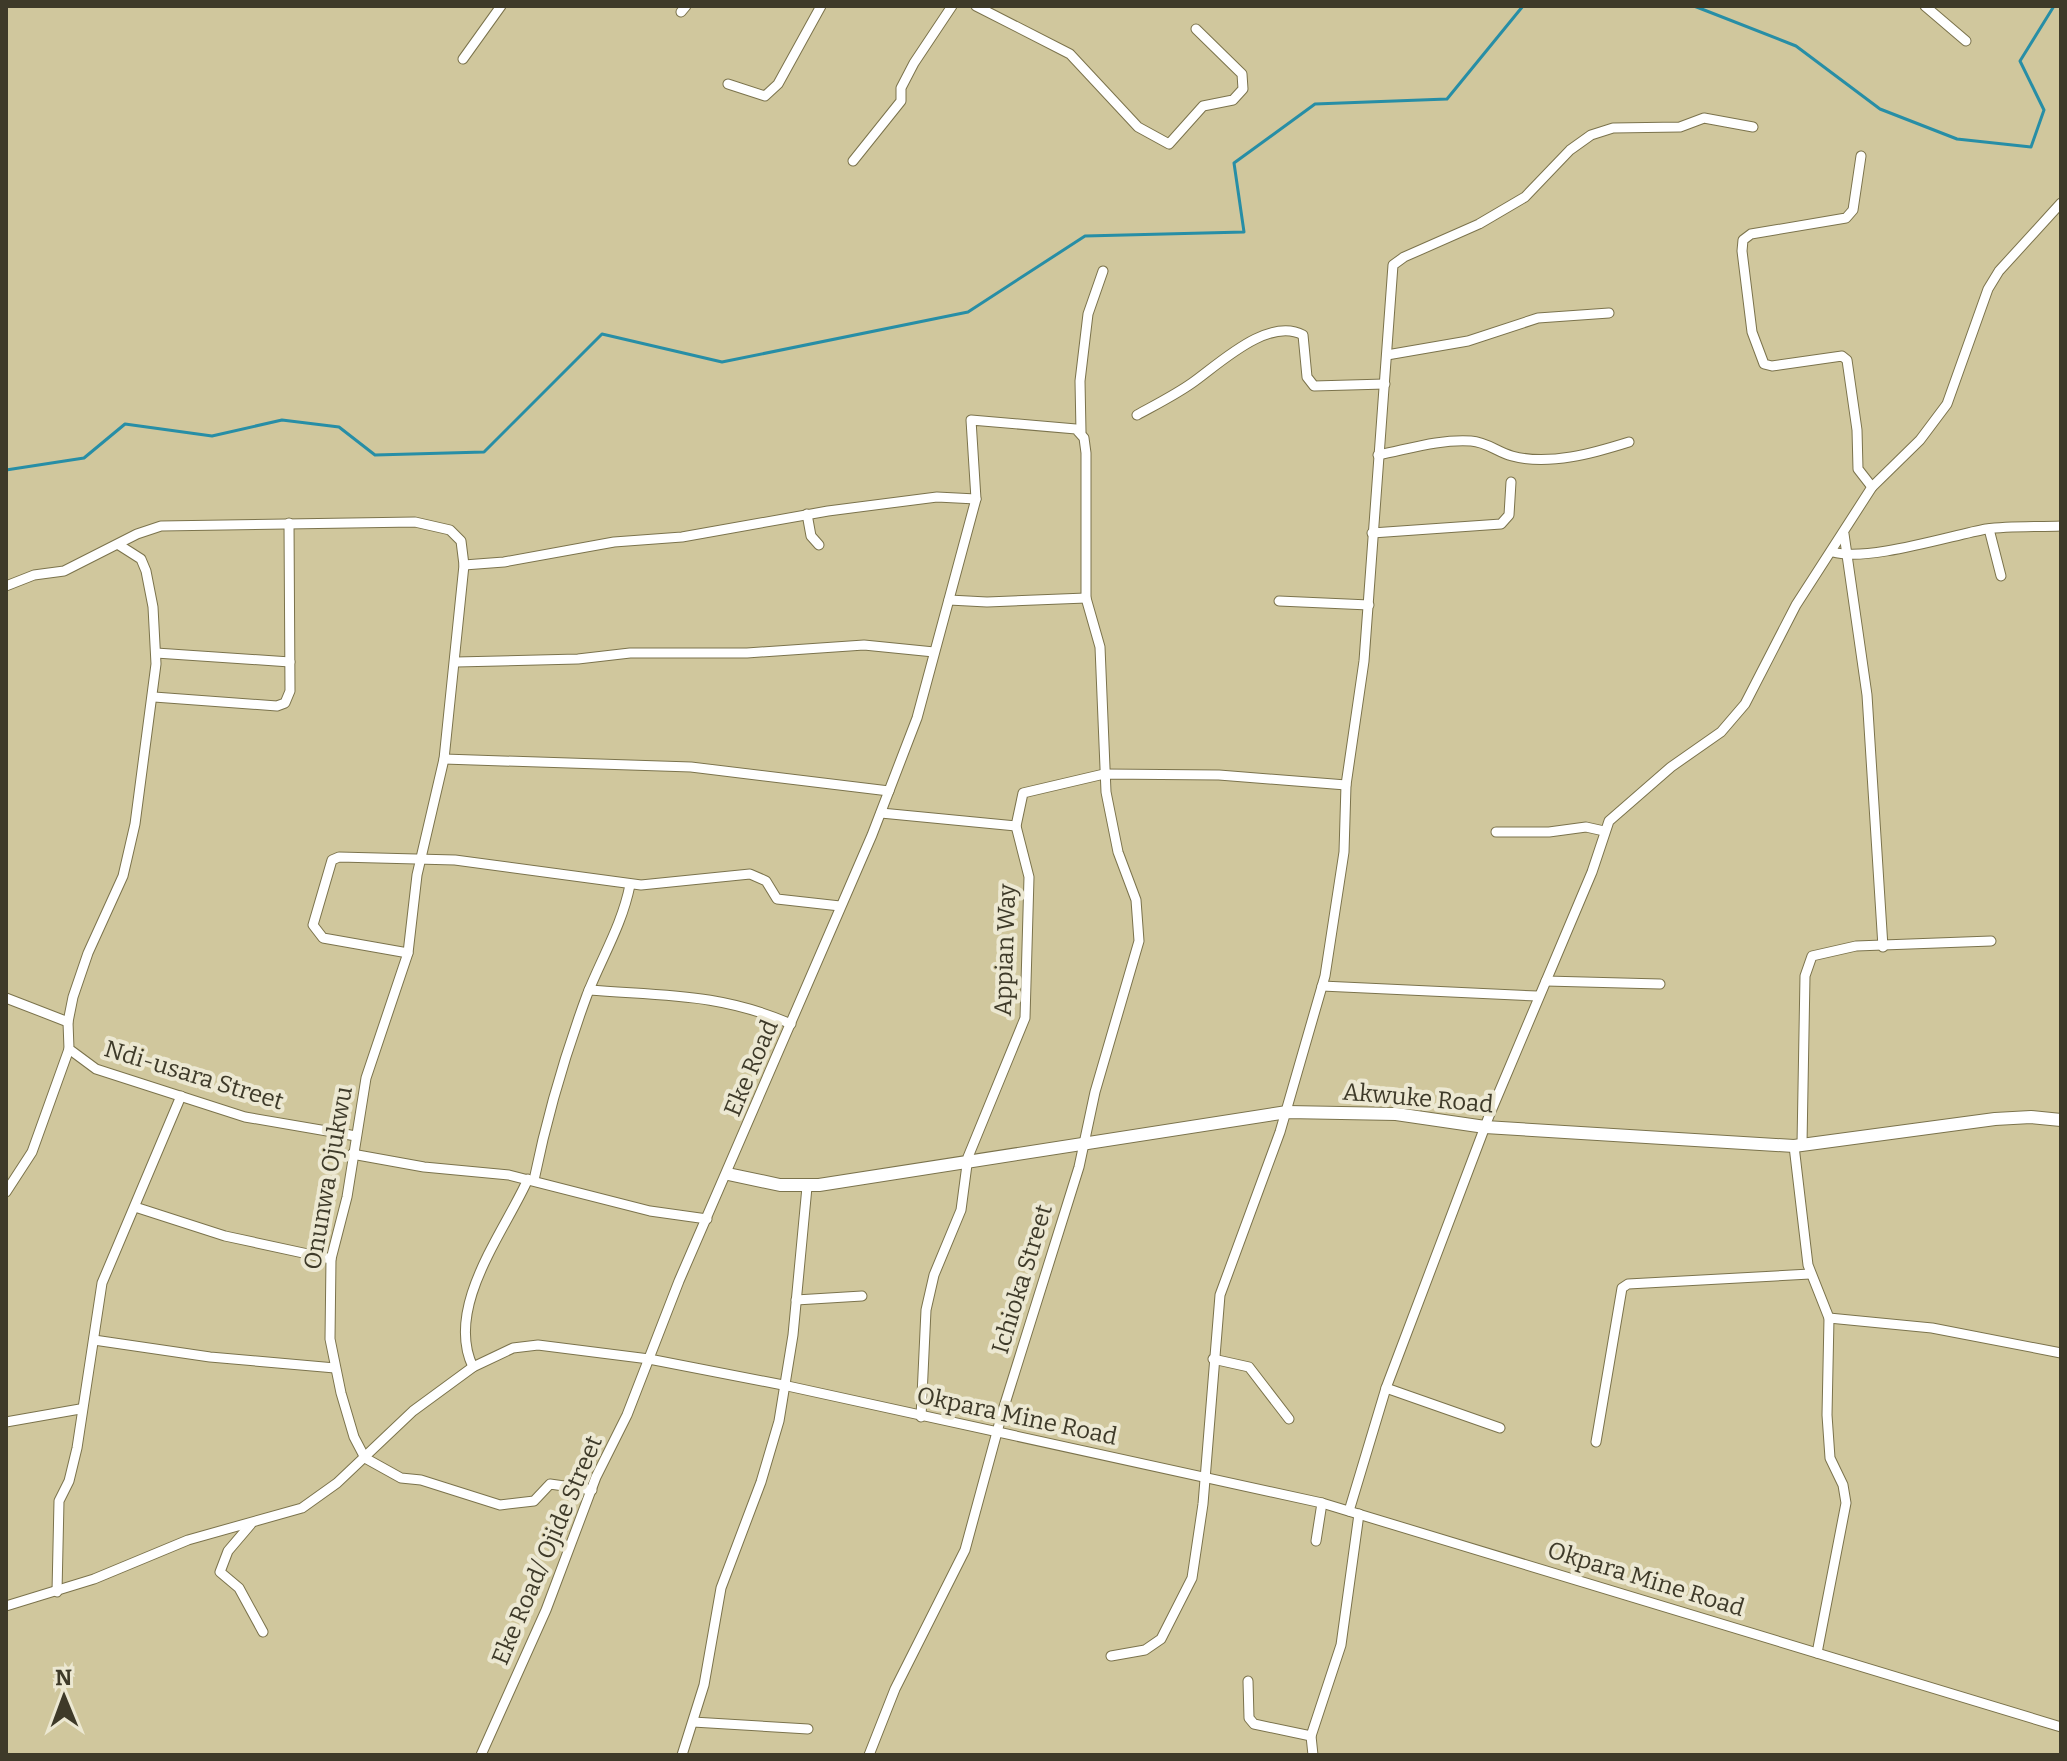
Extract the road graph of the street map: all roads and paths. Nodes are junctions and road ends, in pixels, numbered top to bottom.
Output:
1 (501, 6) edge
2 (821, 6) edge
3 (952, 6) edge
4 (976, 6) edge
5 (1925, 6) edge
6 (1196, 29) dead end
7 (1966, 41) dead end
8 (463, 59) dead end
9 (728, 84) dead end
10 (1753, 127) dead end
11 (1861, 156) dead end
12 (853, 161) dead end
13 (2061, 203) edge
14 (1103, 271) dead end
15 (1609, 313) dead end
16 (1387, 355) junction
17 (1385, 384) junction
18 (1137, 415) dead end
19 (1081, 432) junction
20 (1629, 442) dead end
21 (1378, 455) junction
22 (1511, 482) dead end
23 (1872, 487) junction
24 (976, 499) junction
25 (807, 514) junction
26 (289, 523) junction
27 (2061, 526) edge
28 (1989, 529) junction
29 (1372, 533) junction
30 (1844, 534) junction
31 (119, 545) junction
32 (819, 545) dead end
33 (1833, 552) junction
34 (1849, 554) junction
35 (464, 565) junction
36 (2001, 576) dead end
37 (6, 586) edge
38 (1086, 598) junction
39 (949, 600) junction
40 (1279, 601) dead end
41 (1369, 605) junction
42 (934, 652) junction
43 (156, 653) junction
44 (290, 662) junction
45 (456, 662) junction
46 (154, 697) junction
47 (444, 759) junction
48 (1104, 774) junction
49 (1346, 785) junction
50 (889, 791) junction
51 (881, 813) junction
52 (1016, 826) junction
53 (1604, 831) junction
54 (1496, 832) dead end
55 (420, 861) junction
56 (630, 885) junction
57 (840, 906) junction
58 (1991, 941) dead end
59 (1883, 947) junction
60 (408, 953) junction
61 (1546, 981) junction
62 (1660, 984) dead end
63 (1322, 986) junction
64 (589, 990) junction
65 (1537, 996) junction
66 (6, 998) edge
67 (68, 1022) junction
68 (791, 1024) junction
69 (69, 1049) junction
70 (181, 1096) junction
71 (1287, 1112) junction
72 (2061, 1120) edge
73 (1485, 1127) junction
74 (356, 1136) junction
75 (1086, 1141) junction
76 (1798, 1145) junction
77 (352, 1154) junction
78 (967, 1161) junction
79 (728, 1174) junction
80 (531, 1179) junction
81 (807, 1187) junction
82 (6, 1192) edge
83 (135, 1207) junction
84 (707, 1219) junction
85 (331, 1259) junction
86 (1810, 1274) junction
87 (862, 1296) dead end
88 (796, 1300) junction
89 (1829, 1318) junction
90 (94, 1340) junction
91 (2061, 1353) edge
92 (649, 1359) junction
93 (1213, 1359) junction
94 (473, 1367) junction
95 (335, 1368) junction
96 (783, 1385) junction
97 (1386, 1388) junction
98 (80, 1409) junction
99 (921, 1417) junction
100 (1289, 1419) dead end
101 (6, 1422) edge
102 (1500, 1428) dead end
103 (996, 1430) junction
104 (1596, 1442) dead end
105 (365, 1458) junction
106 (1205, 1477) junction
107 (592, 1490) junction
108 (1322, 1503) junction
109 (1349, 1511) junction
110 (1359, 1514) junction
111 (251, 1524) junction
112 (1316, 1541) dead end
113 (57, 1592) junction
114 (6, 1606) edge
115 (263, 1632) dead end
116 (1817, 1653) junction
117 (1111, 1656) dead end
118 (1248, 1681) dead end
119 (693, 1722) junction
120 (2061, 1727) edge
121 (808, 1729) dead end
122 (1311, 1736) junction
123 (481, 1755) edge
124 (682, 1755) edge
125 (869, 1755) edge
126 (1313, 1755) edge

1 - 8 street
2 - 9 street
3 - 12 street
4 - 6 street
5 - 7 street
10 - 16 street
11 - 23 street
13 - 23 street
14 - 19 street, Ichioka Street
15 - 16 street
16 - 17 street
17 - 18 street
17 - 21 street
19 - 24 street, Eke Road
19 - 38 street, Ichioka Street
20 - 21 street
21 - 29 street
22 - 29 street
23 - 30 street
24 - 25 street
24 - 39 street, Eke Road
25 - 32 street
25 - 35 street
26 - 31 street
26 - 35 street
26 - 44 street
27 - 28 street
28 - 34 street
28 - 36 street
29 - 41 street
30 - 33 street
30 - 34 street
31 - 37 street
31 - 43 street, Ndi-usara Street
33 - 34 street
33 - 53 street
34 - 59 street
35 - 45 street, Onunwa Ojukwu
38 - 39 street
38 - 48 street, Ichioka Street
39 - 42 street, Eke Road
40 - 41 street
41 - 49 street
42 - 45 street
42 - 50 street, Eke Road
43 - 44 street
43 - 46 street, Ndi-usara Street
44 - 46 street
45 - 47 street, Onunwa Ojukwu
46 - 67 street, Ndi-usara Street
47 - 50 street
47 - 55 street, Onunwa Ojukwu
48 - 49 street
48 - 52 street
48 - 75 street, Ichioka Street
49 - 63 street
50 - 51 street, Eke Road
51 - 52 street
51 - 57 street, Eke Road
52 - 78 street, Appian Way
53 - 54 street
53 - 61 street
55 - 56 street
55 - 60 street, Onunwa Ojukwu
55 - 60 street
56 - 57 street
56 - 64 street
57 - 68 street, Eke Road
58 - 59 street
59 - 76 street
60 - 74 street, Onunwa Ojukwu
61 - 62 street
61 - 65 street
63 - 65 street
63 - 71 street
64 - 68 street
64 - 80 street
65 - 73 street
66 - 67 street
67 - 69 street, Ndi-usara Street
68 - 79 street, Eke Road
69 - 70 street, Ndi-usara Street
69 - 82 street
70 - 74 street, Ndi-usara Street
70 - 83 street
71 - 73 main road, Akwuke Road
71 - 75 main road, Akwuke Road
71 - 93 street
72 - 76 main road, Akwuke Road
73 - 76 main road, Akwuke Road
73 - 97 street
74 - 77 street, Onunwa Ojukwu
75 - 78 main road, Akwuke Road
75 - 103 street, Ichioka Street
76 - 86 street
77 - 80 street
77 - 85 street, Onunwa Ojukwu
78 - 81 main road, Akwuke Road
78 - 99 street, Appian Way
79 - 81 main road, Akwuke Road
79 - 84 street, Eke Road
80 - 84 street
80 - 94 street
81 - 88 street
83 - 85 street
83 - 90 street
84 - 92 street, Eke Road
85 - 95 street, Onunwa Ojukwu
86 - 89 street
86 - 104 street
87 - 88 street
88 - 96 street
89 - 91 street
89 - 116 street
90 - 95 street
90 - 98 street
92 - 94 street, Okpara Mine Road
92 - 96 street, Okpara Mine Road
92 - 107 street, Eke Road/ Ojide Street
93 - 100 street
93 - 106 street
94 - 105 street, Okpara Mine Road
95 - 105 street, Onunwa Ojukwu
96 - 99 street, Okpara Mine Road
96 - 119 street
97 - 102 street
97 - 109 street
98 - 101 street
98 - 113 street
99 - 103 street, Okpara Mine Road
103 - 106 street, Okpara Mine Road
103 - 125 street, Ichioka Street
105 - 107 street
105 - 111 street, Okpara Mine Road
106 - 108 street, Okpara Mine Road
106 - 117 street
107 - 123 street, Eke Road/ Ojide Street
108 - 109 street, Okpara Mine Road
108 - 112 street
109 - 110 street, Okpara Mine Road
110 - 116 street, Okpara Mine Road
110 - 122 street
111 - 113 street, Okpara Mine Road
111 - 115 street
113 - 114 street, Okpara Mine Road
116 - 120 street, Okpara Mine Road
118 - 122 street
119 - 121 street
119 - 124 street
122 - 126 street

